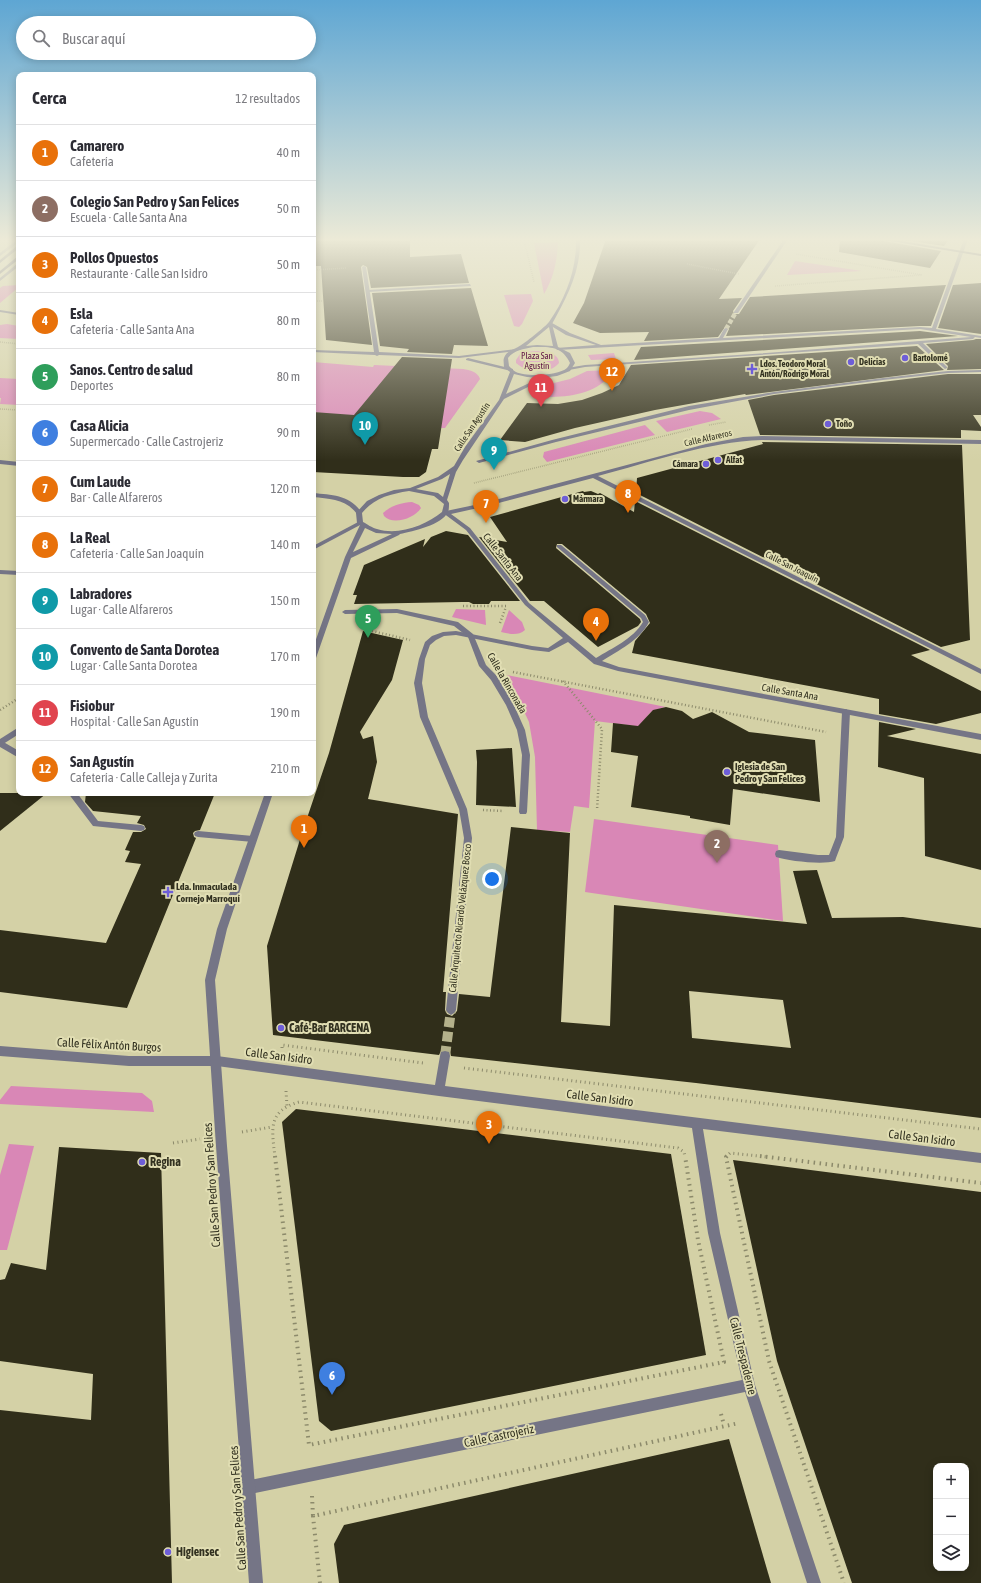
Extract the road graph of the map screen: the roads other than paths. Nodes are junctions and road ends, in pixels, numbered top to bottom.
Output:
1 (371, 313) edge
2 (556, 313) edge
3 (940, 313) edge
4 (550, 324) junction
5 (726, 329) tunnel mouth
6 (934, 329) junction
7 (981, 337) edge
8 (720, 340) junction
9 (942, 341) junction
10 (920, 343) junction
11 (608, 347) junction
12 (517, 349) junction
13 (557, 349) junction
14 (316, 351) edge
15 (377, 355) junction
16 (459, 357) junction
17 (569, 369) junction
18 (512, 370) junction
19 (947, 370) junction
20 (981, 371) edge
21 (545, 377) junction
22 (502, 398) junction
23 (981, 442) edge
24 (479, 461) dead end
25 (0, 462) edge
26 (16, 464) edge
27 (457, 466) junction
28 (594, 477) junction
29 (409, 489) junction
30 (316, 495) edge
31 (445, 499) junction
32 (359, 513) junction
33 (446, 513) junction
34 (362, 524) junction
35 (400, 532) junction
36 (559, 546) dead end
37 (316, 547) edge
38 (348, 557) junction
39 (0, 572) edge
40 (16, 573) edge
41 (345, 612) dead end
42 (471, 636) junction
43 (567, 639) junction
44 (316, 649) edge
45 (596, 662) junction
46 (981, 672) edge
47 (846, 712) junction
48 (16, 732) edge
49 (981, 737) edge
50 (0, 743) edge
51 (16, 753) edge
52 (74, 796) edge
53 (268, 796) edge
54 (523, 812) road end
55 (141, 828) dead end
56 (198, 834) dead end
57 (253, 839) junction
58 (779, 854) dead end
59 (451, 1010) tunnel mouth
60 (0, 1051) edge
61 (217, 1061) junction
62 (444, 1061) tunnel mouth
63 (439, 1091) junction
64 (697, 1123) junction
65 (981, 1158) edge
66 (749, 1385) junction
67 (250, 1487) junction
68 (256, 1583) edge
69 (814, 1583) edge

1 - 15 street
2 - 4 street
3 - 6 street
4 - 11 street
4 - 12 street
4 - 13 street
5 - 8 street
6 - 7 street
6 - 8 street
6 - 9 street
7 - 9 street
8 - 11 street
9 - 10 street
10 - 17 street
10 - 19 street
11 - 13 street
12 - 13 street
12 - 16 street
12 - 18 street
13 - 17 street
14 - 15 street
15 - 16 street
16 - 18 street
17 - 21 street
18 - 21 street
18 - 22 street, Calle San Agustín
19 - 20 street
19 - 24 street
21 - 22 street, Calle San Agustín
22 - 27 street, Calle San Agustín
23 - 28 street, Calle Alfareros
25 - 26 street
27 - 29 street, Calle San Agustín
27 - 31 street, Calle San Agustín
28 - 33 street, Calle Alfareros
28 - 46 street, Calle San Joaquín
29 - 31 street
29 - 32 street
30 - 32 street
31 - 33 street
32 - 34 street
33 - 35 street
33 - 43 street, Calle Santa Ana
34 - 35 street
34 - 37 street
34 - 38 street
35 - 38 street
36 - 45 street
38 - 44 street
39 - 40 street
41 - 42 street
42 - 43 street
42 - 54 street, Calle la Rinconada
42 - 59 street, Calle Arquitecto Ricardo Velázquez Bosco
43 - 45 street, Calle Santa Ana
45 - 47 street, Calle Santa Ana
47 - 49 street, Calle Santa Ana
47 - 58 street
48 - 50 street
50 - 51 street
52 - 55 street
53 - 57 street, Calle San Pedro y San Felices
56 - 57 street
57 - 61 street, Calle San Pedro y San Felices
60 - 61 street, Calle Félix Antón Burgos
61 - 63 street, Calle San Isidro
61 - 67 street, Calle San Pedro y San Felices
62 - 63 street
63 - 64 street, Calle San Isidro
64 - 65 street, Calle San Isidro
64 - 66 street, Calle Trespaderne
66 - 67 street, Calle Castrojeriz
66 - 69 street, Calle Trespaderne
67 - 68 street, Calle San Pedro y San Felices

